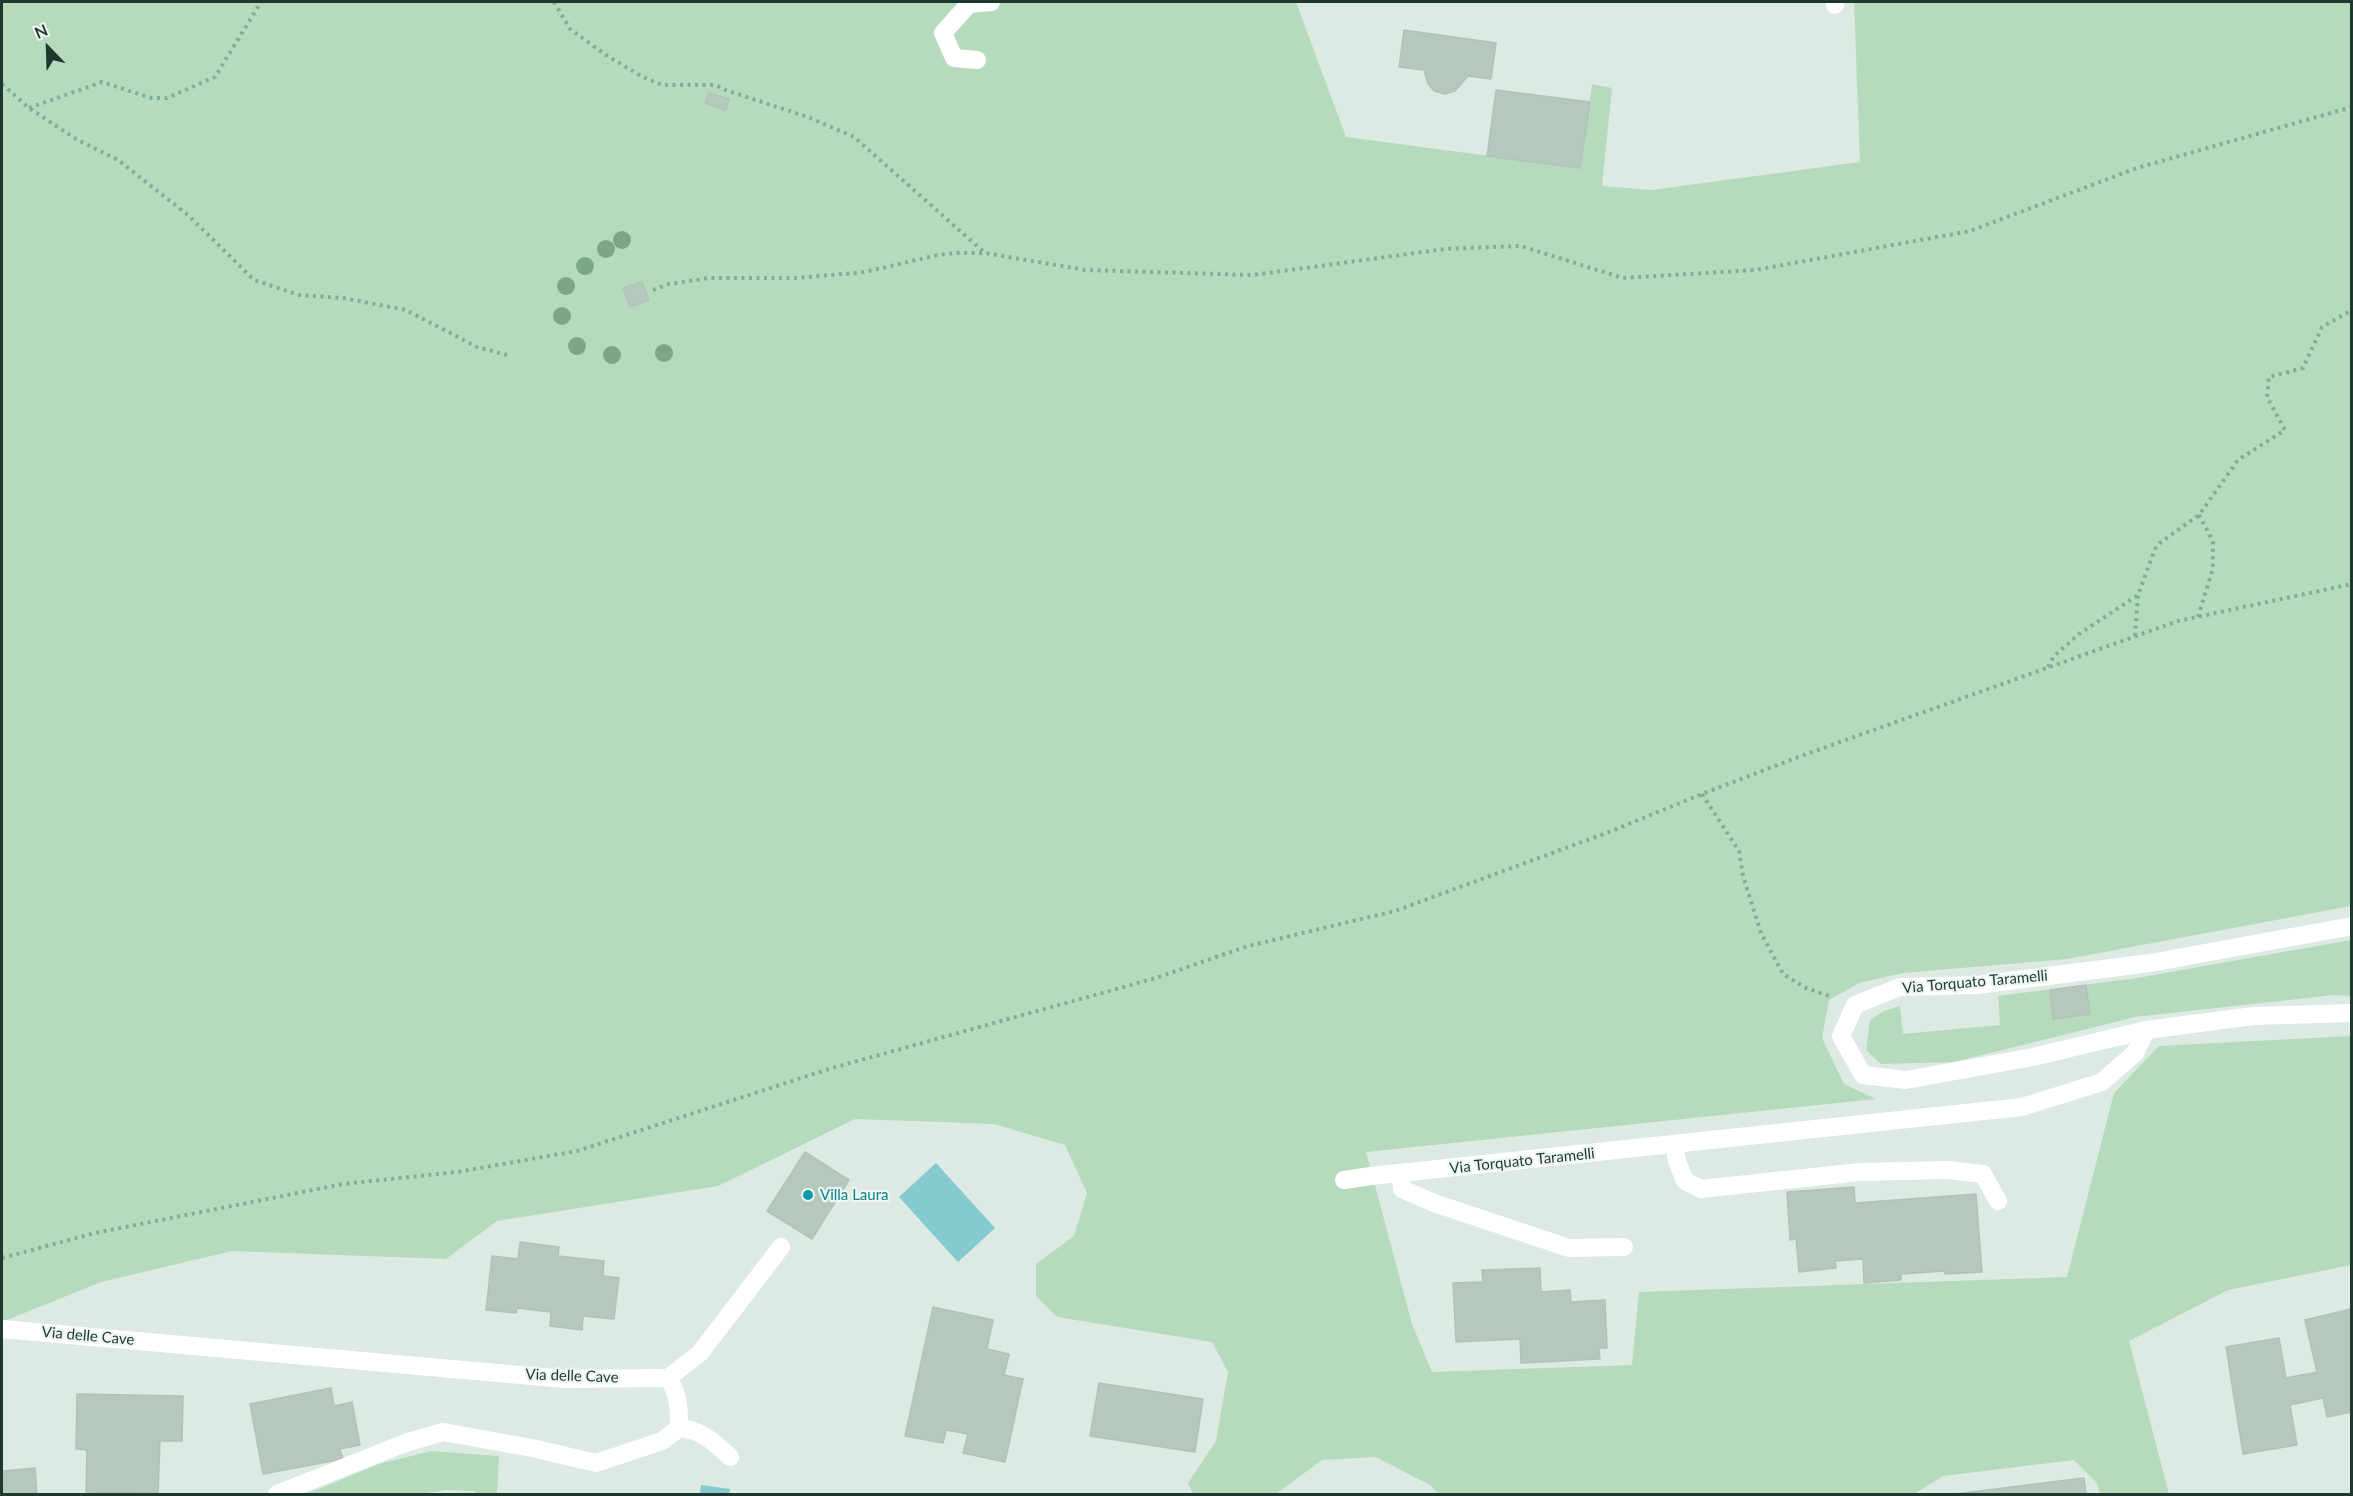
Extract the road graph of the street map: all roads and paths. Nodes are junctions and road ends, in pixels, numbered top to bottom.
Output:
1 (261, 2) edge
2 (554, 2) edge
3 (991, 2) edge
4 (977, 60) dead end
5 (2, 84) edge
6 (2352, 107) edge
7 (29, 108) junction
8 (985, 253) junction
9 (653, 290) dead end
10 (2352, 310) edge
11 (507, 355) dead end
12 (2199, 515) junction
13 (2352, 584) edge
14 (2138, 595) junction
15 (2199, 617) junction
16 (2135, 636) junction
17 (2048, 668) junction
18 (1702, 794) junction
19 (2352, 926) edge
20 (1855, 1005) junction
21 (2352, 1013) edge
22 (2146, 1030) junction
23 (1674, 1145) junction
24 (1401, 1173) junction
25 (1344, 1180) dead end
26 (1998, 1202) dead end
27 (781, 1247) dead end
28 (1623, 1247) dead end
29 (2, 1258) edge
30 (2, 1329) edge
31 (668, 1378) junction
32 (679, 1428) junction
33 (730, 1456) dead end
34 (277, 1494) edge

1 - 7 path
2 - 8 path
3 - 4 street
5 - 7 path
6 - 8 path
7 - 11 path
8 - 9 path
10 - 12 path
12 - 14 path
12 - 15 path
13 - 15 path
14 - 16 path
14 - 17 path
15 - 16 path
16 - 17 path
17 - 18 path
18 - 20 path
18 - 29 path
19 - 20 street, Via Torquato Taramelli
20 - 22 street
21 - 22 street
22 - 23 street, Via Torquato Taramelli
23 - 24 street, Via Torquato Taramelli
23 - 26 street
24 - 25 street, Via Torquato Taramelli
24 - 28 street
27 - 31 street
30 - 31 street, Via delle Cave
31 - 32 street
32 - 33 street
32 - 34 street

